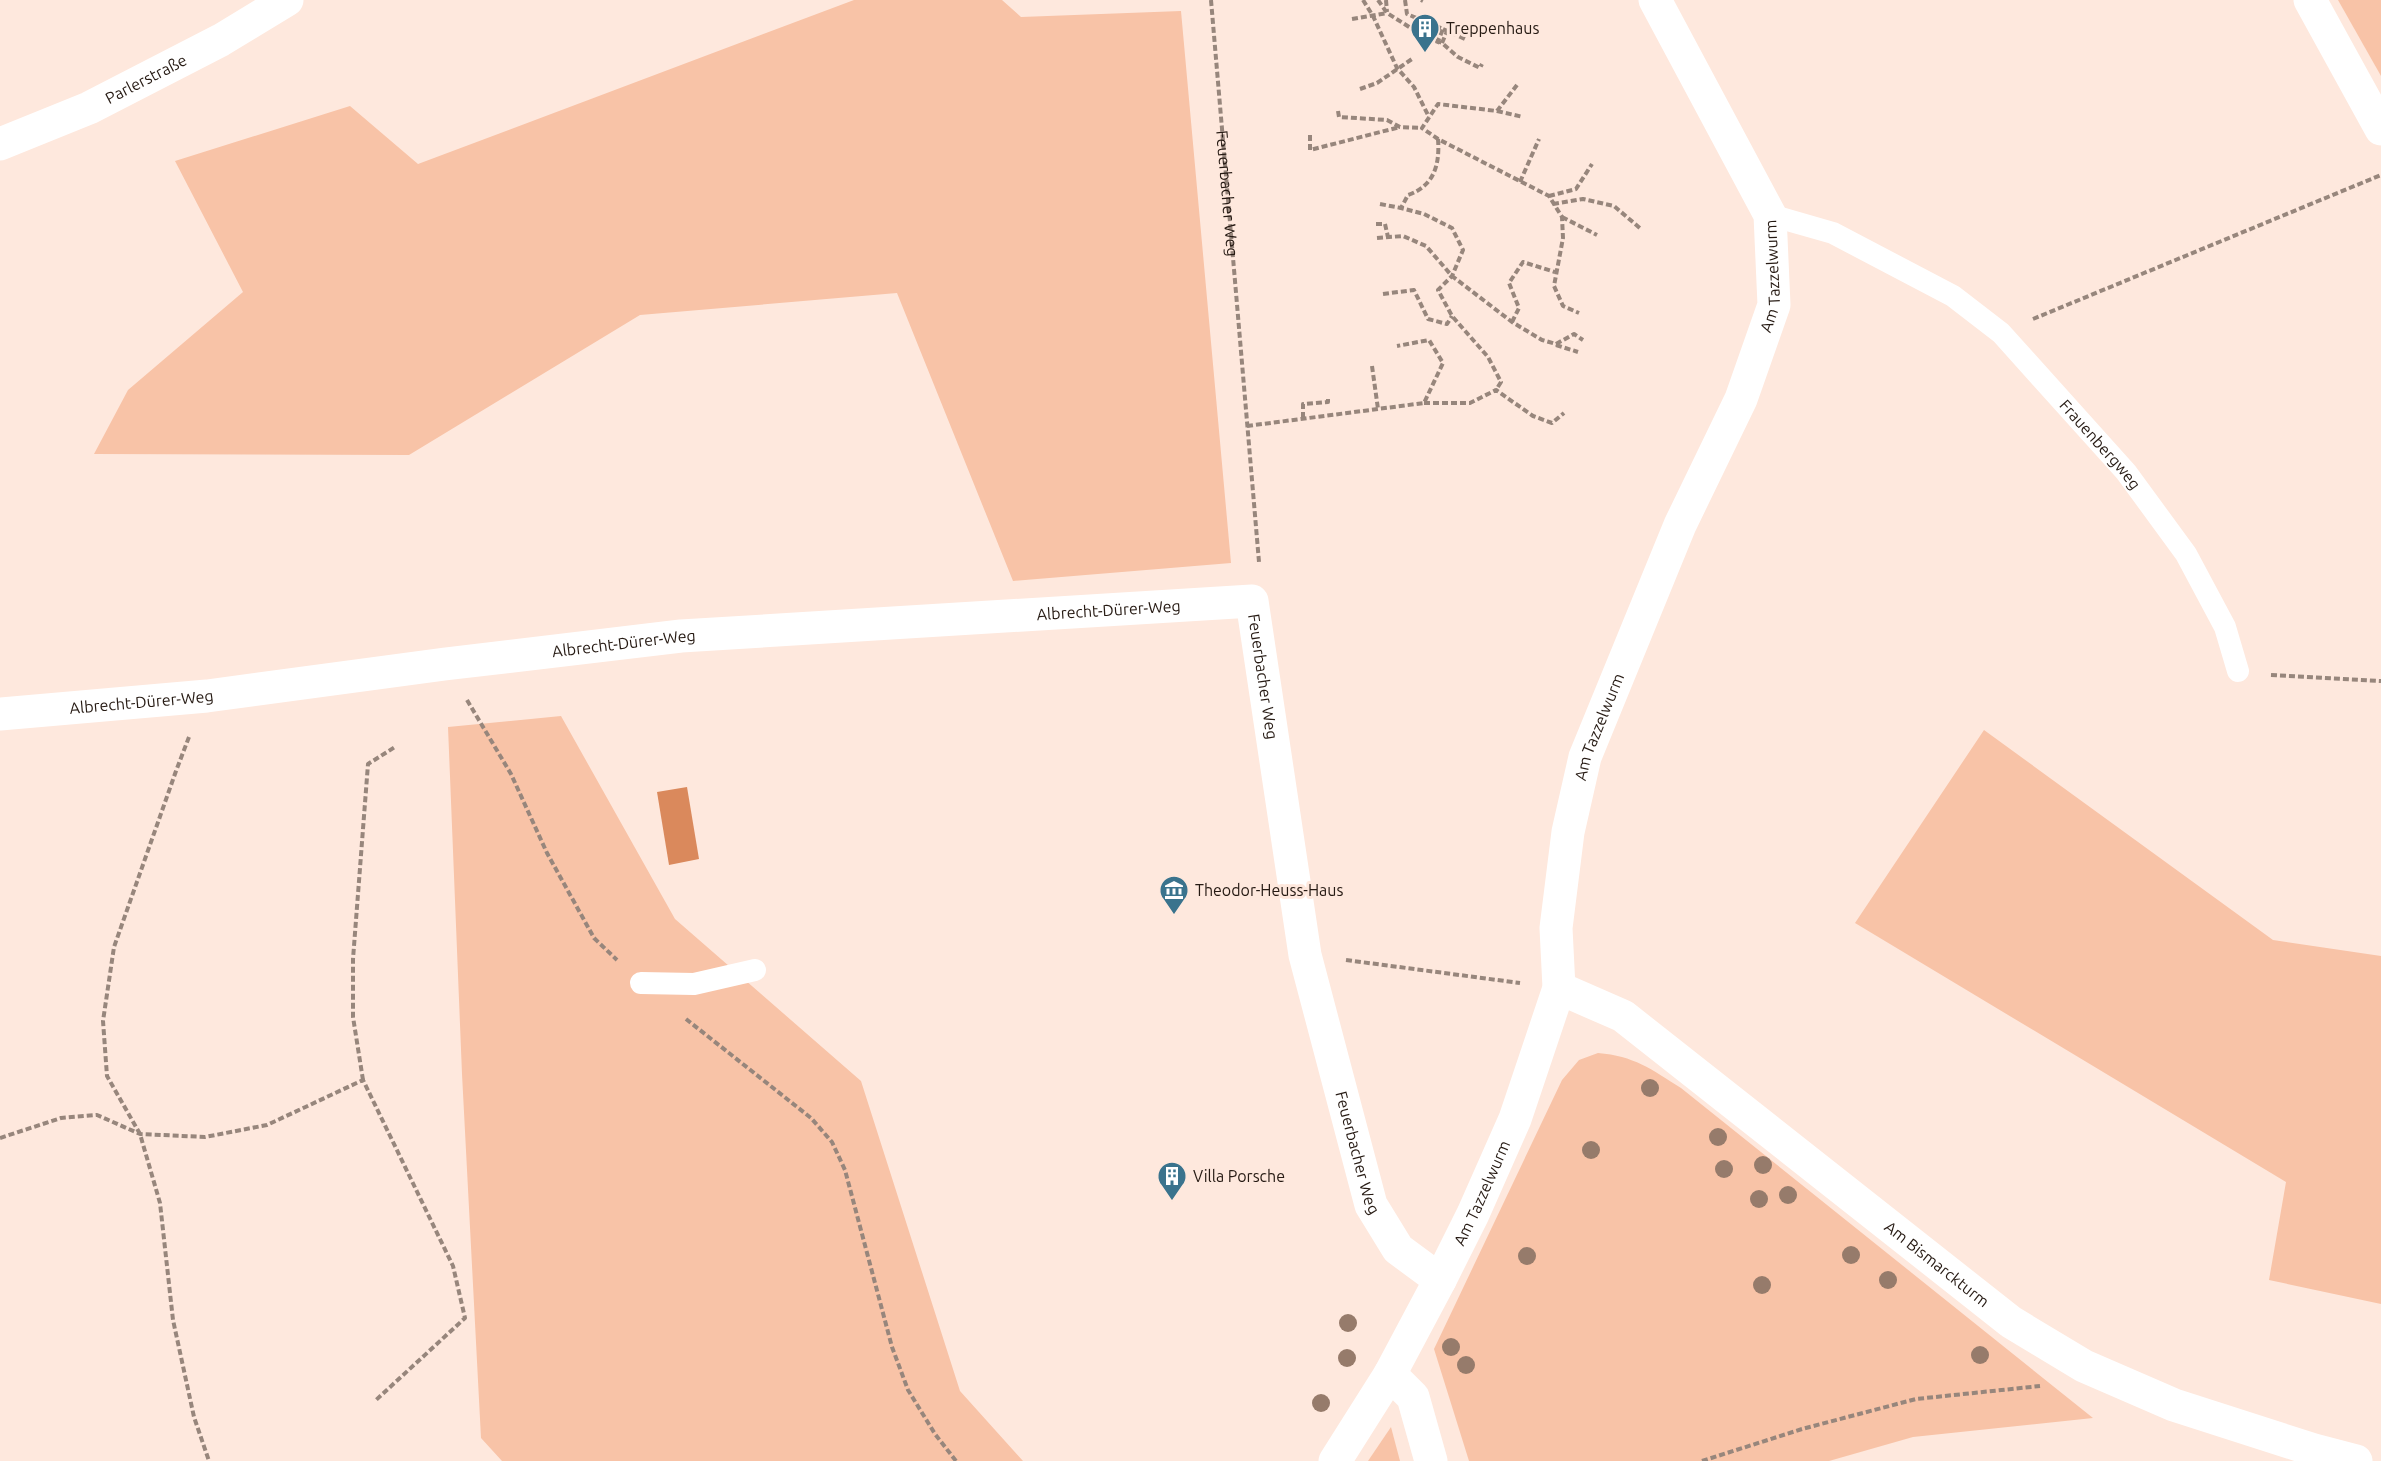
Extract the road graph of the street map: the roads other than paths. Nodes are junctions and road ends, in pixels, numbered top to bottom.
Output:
1 (287, 0) edge
2 (1655, 0) edge
3 (2310, 0) edge
4 (2381, 129) edge
5 (0, 144) edge
6 (1770, 215) junction
7 (1252, 601) joint
8 (2238, 671) road end
9 (0, 714) edge
10 (755, 970) dead end
11 (641, 983) road end
12 (1559, 988) junction
13 (1440, 1280) junction
14 (1390, 1374) junction
15 (1335, 1461) edge
16 (1431, 1461) edge
17 (2356, 1461) edge

1 - 5 street, Parlerstraße
2 - 6 street, Am Tazzelwurm
3 - 4 street
6 - 8 lane, Frauenbergweg
6 - 12 street, Am Tazzelwurm
7 - 9 street, Albrecht-Dürer-Weg
7 - 13 street, Feuerbacher Weg
10 - 11 lane
12 - 13 street, Am Tazzelwurm
12 - 17 street, Am Bismarckturm
13 - 14 street, Am Tazzelwurm
14 - 15 street, Am Tazzelwurm
14 - 16 street

